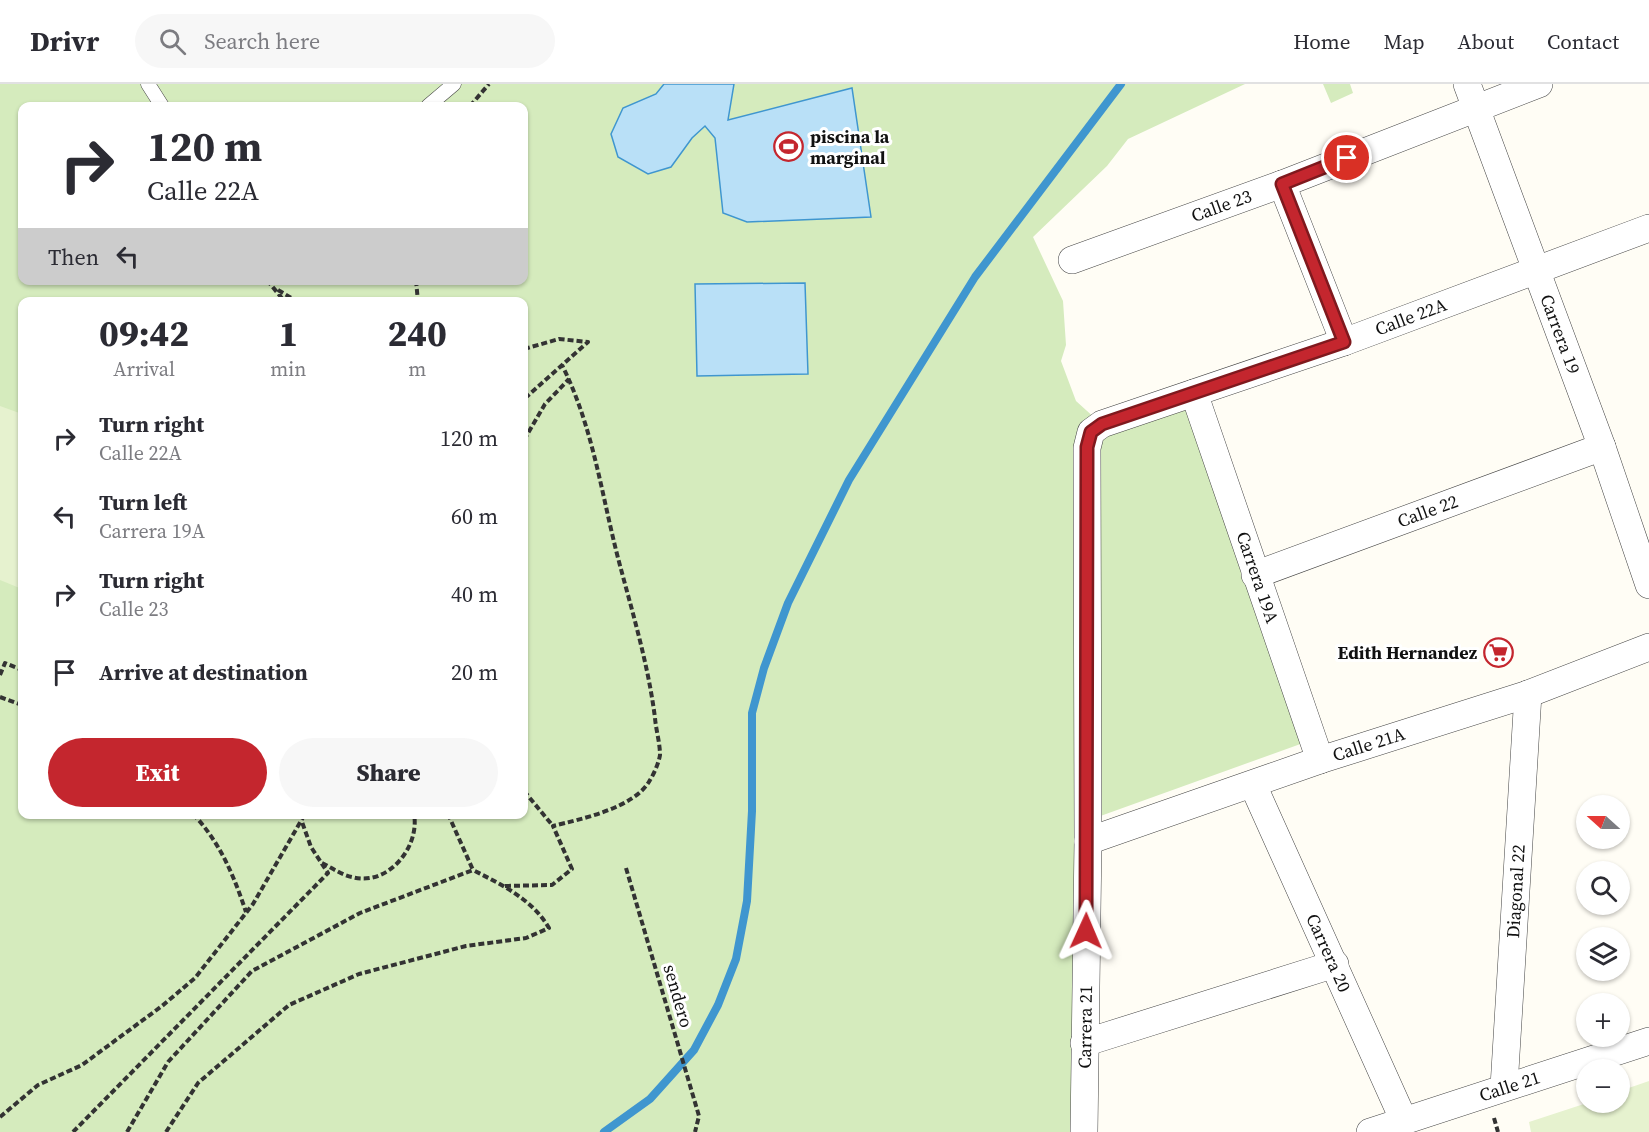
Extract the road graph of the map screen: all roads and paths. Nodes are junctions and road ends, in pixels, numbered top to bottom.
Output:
1 (148, 84) edge
2 (454, 84) edge
3 (489, 84) edge
4 (1539, 84) edge
5 (1471, 96) edge
6 (159, 102) edge
7 (433, 102) edge
8 (473, 102) edge
9 (1282, 184) junction
10 (1649, 228) edge
11 (1072, 260) dead end
12 (1536, 271) junction
13 (272, 285) edge
14 (275, 288) junction
15 (281, 297) edge
16 (290, 297) edge
17 (1344, 342) junction
18 (528, 348) edge
19 (562, 365) junction
20 (569, 379) junction
21 (1194, 393) junction
22 (528, 395) edge
23 (1102, 424) joint
24 (528, 433) edge
25 (1602, 447) junction
26 (1255, 575) junction
27 (1649, 585) edge
28 (1649, 647) edge
29 (18, 668) edge
30 (0, 675) edge
31 (1528, 694) junction
32 (0, 697) edge
33 (18, 704) edge
34 (1320, 760) junction
35 (1253, 785) junction
36 (528, 795) edge
37 (198, 819) edge
38 (303, 819) edge
39 (415, 819) edge
40 (450, 819) edge
41 (302, 822) junction
42 (553, 826) junction
43 (1088, 841) junction
44 (322, 863) junction
45 (626, 868) dead end
46 (473, 870) junction
47 (505, 886) junction
48 (246, 913) junction
49 (1335, 964) junction
50 (1649, 1041) edge
51 (1084, 1042) junction
52 (1504, 1087) junction
53 (0, 1117) edge
54 (1404, 1121) junction
55 (73, 1132) edge
56 (127, 1132) edge
57 (166, 1132) edge
58 (695, 1132) edge
59 (1084, 1132) edge
60 (1370, 1132) edge

1 - 6 lane
2 - 7 lane
3 - 8 path
4 - 5 street, Calle 23
5 - 9 street, Calle 23
5 - 12 street, Carrera 19
9 - 11 street, Calle 23
9 - 17 street
10 - 12 street, Calle 22A
12 - 17 street, Calle 22A
12 - 25 street, Carrera 19
13 - 14 path
14 - 15 path
14 - 16 path
17 - 21 street, Calle 22A
18 - 19 path
19 - 20 path
19 - 22 path
20 - 24 path
20 - 42 path
21 - 23 street, Calle 22A
21 - 26 street, Carrera 19A
23 - 43 street, Carrera 21
25 - 26 street, Calle 22
25 - 27 street, Carrera 19
26 - 34 street, Carrera 19A
28 - 31 street, Calle 21A
29 - 30 path
31 - 34 street, Calle 21A
31 - 52 street, Diagonal 22
32 - 33 path
34 - 35 street, Calle 21A
35 - 43 street, Calle 21A
35 - 49 street, Carrera 20
36 - 42 path
37 - 48 path
38 - 41 path
39 - 44 path
40 - 46 path
41 - 44 path
41 - 48 path
42 - 47 path
43 - 51 street, Carrera 21
44 - 55 path
45 - 58 path, sendero
46 - 47 path
46 - 56 path
47 - 57 path
48 - 53 path
49 - 51 street
49 - 54 street, Carrera 20
50 - 52 street, Calle 21
51 - 59 street, Carrera 21
52 - 54 street, Calle 21
54 - 60 street, Calle 21

